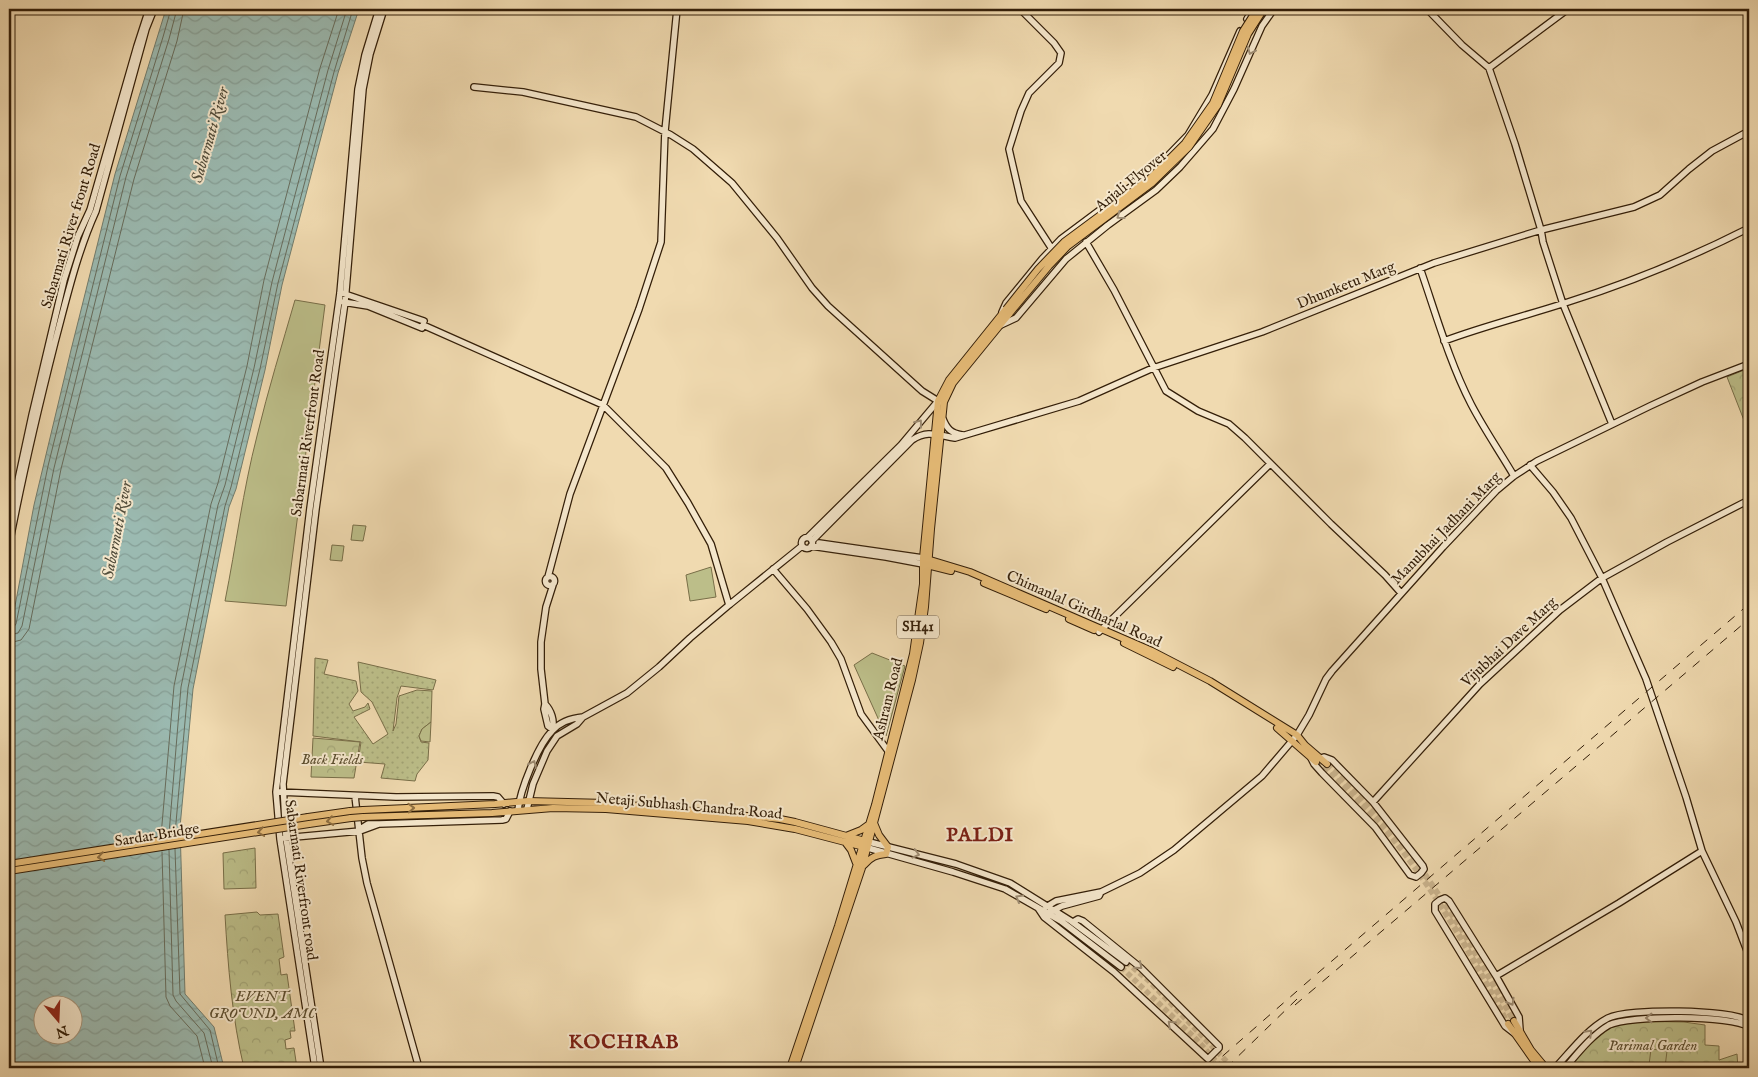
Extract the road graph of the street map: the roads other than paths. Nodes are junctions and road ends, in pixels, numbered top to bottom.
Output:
1 (149, 9) edge
2 (154, 9) edge
3 (379, 9) edge
4 (384, 9) edge
5 (677, 9) edge
6 (1020, 9) edge
7 (1255, 9) edge
8 (1264, 9) edge
9 (1274, 9) edge
10 (1427, 9) edge
11 (1568, 9) edge
12 (1488, 68) junction
13 (474, 87) dead end
14 (1215, 90) junction
15 (1227, 101) junction
16 (665, 131) junction
17 (1749, 131) edge
18 (1148, 174) junction
19 (1159, 187) junction
20 (1749, 228) edge
21 (1542, 230) junction
22 (1086, 242) junction
23 (1052, 249) junction
24 (1420, 268) junction
25 (343, 294) junction
26 (341, 301) junction
27 (1564, 304) junction
28 (1006, 312) junction
29 (423, 324) junction
30 (1001, 326) junction
31 (1444, 342) junction
32 (1749, 364) edge
33 (1153, 368) junction
34 (941, 402) junction
35 (603, 405) junction
36 (942, 418) junction
37 (1612, 424) junction
38 (937, 435) junction
39 (962, 435) junction
40 (1270, 464) junction
41 (1530, 466) junction
42 (1514, 476) junction
43 (1749, 500) edge
44 (9, 522) edge
45 (811, 542) junction
46 (9, 546) edge
47 (802, 546) junction
48 (926, 562) junction
49 (772, 569) junction
50 (1602, 578) junction
51 (1401, 593) junction
52 (729, 605) junction
53 (1101, 630) junction
54 (293, 666) joint
55 (583, 716) junction
56 (552, 729) junction
57 (1297, 735) junction
58 (558, 736) junction
59 (1293, 742) junction
60 (888, 751) junction
61 (1316, 759) junction
62 (1327, 764) tunnel mouth
63 (280, 792) junction
64 (356, 796) junction
65 (528, 801) junction
66 (519, 802) junction
67 (1373, 802) junction
68 (504, 804) junction
69 (527, 809) junction
70 (518, 810) junction
71 (510, 811) junction
72 (363, 813) junction
73 (309, 820) junction
74 (871, 824) junction
75 (360, 830) junction
76 (283, 838) junction
77 (845, 839) junction
78 (865, 844) junction
79 (887, 850) junction
80 (1702, 851) junction
81 (9, 864) edge
82 (859, 867) junction
83 (9, 871) edge
84 (1046, 909) junction
85 (1073, 922) junction
86 (1749, 956) edge
87 (1126, 962) tunnel mouth
88 (1121, 967) tunnel mouth
89 (1496, 976) junction
90 (1748, 1022) edge
91 (1511, 1023) tunnel mouth
92 (1517, 1032) junction
93 (315, 1068) edge
94 (321, 1068) edge
95 (419, 1068) edge
96 (790, 1068) edge
97 (795, 1068) edge
98 (1234, 1068) edge
99 (1240, 1068) edge
100 (1539, 1068) edge
101 (1546, 1068) edge
102 (1555, 1068) edge
103 (1565, 1068) edge

1 - 44 street, Sabarmati River front Road
2 - 46 street
3 - 25 street
4 - 25 street
5 - 16 street
6 - 23 street
7 - 14 street
7 - 28 main road, Anjali Flyover, bridge
8 - 28 main road, Anjali Flyover, bridge
9 -> 15 street
10 - 12 street
11 - 12 street
12 - 21 street
13 - 16 street
14 - 15 street
14 - 18 street
15 - 19 street
16 - 34 street
16 - 35 street
17 - 21 street, Dhumketu Marg
18 - 19 street
18 - 23 street
19 -> 22 street
20 - 27 street
21 - 24 street, Dhumketu Marg
21 - 27 street
22 - 30 street
22 - 33 street
23 - 28 street
24 - 31 street
24 - 33 street, Dhumketu Marg
25 - 26 street, Sabarmati Riverfront Road
25 - 29 street
26 - 29 street
26 - 54 street, Sabarmati Riverfront Road
27 - 31 street
27 - 37 street
28 - 30 main road, Anjali Flyover
28 - 34 main road, Ashram Road
29 - 35 street
30 - 34 main road, Ashram Road
31 - 42 street
32 - 37 street, Manubhai Jadhani Marg
33 - 39 street, Dhumketu Marg
33 - 40 street
34 - 36 main road, Ashram Road
34 - 38 main road, Ashram Road
45 -> 34 street
35 - 52 street
35 - 56 street
36 - 38 main road, Ashram Road
36 - 39 street
37 - 41 street, Manubhai Jadhani Marg
38 - 39 street, Dhumketu Marg
38 - 45 street, Dhumketu Marg
38 - 48 main road, Ashram Road
40 - 51 street
40 - 53 street
41 - 42 street, Manubhai Jadhani Marg
41 - 50 street
42 - 51 street, Manubhai Jadhani Marg
43 - 50 street, Vijubhai Dave Marg
45 - 47 street, Chimanlal Girdharlal Road
45 - 47 street
45 - 48 street, Chimanlal Girdharlal Road
47 - 49 street
48 - 53 main road, Chimanlal Girdharlal Road
48 - 60 main road, Ashram Road / SH41
48 - 74 main road, Ashram Road
49 - 52 street
49 - 60 street
50 - 67 street, Vijubhai Dave Marg
50 - 80 street
51 - 57 street, Manubhai Jadhani Marg
52 - 55 street
53 - 57 main road, Chimanlal Girdharlal Road
53 - 59 main road, Chimanlal Girdharlal Road
54 - 63 street, Sabarmati Riverfront road
55 - 56 street
55 - 58 street
56 - 58 street
66 -> 56 street
57 - 59 street, Manubhai Jadhani Marg
57 - 61 main road, Chimanlal Girdharlal Road
58 - 65 street
59 - 61 main road, Chimanlal Girdharlal Road
59 - 84 street, Manubhai Jadhani Marg
60 - 74 main road, Ashram Road / SH41
61 - 62 main road
61 - 67 street
61 - 67 street
63 - 64 street
63 - 76 street, Sabarmati Riverfront road
64 - 68 street
64 - 75 street
65 - 66 main road, Netaji Subhash Chandra Road
65 - 69 street
65 - 77 main road, Netaji Subhash Chandra Road
66 - 68 main road, Netaji Subhash Chandra Road
66 - 70 street
72 -> 68 main road, Netaji Subhash Chandra Road
69 - 70 main road, Netaji Subhash Chandra Road
69 - 77 main road, Netaji Subhash Chandra Road
70 - 71 main road, Netaji Subhash Chandra Road
71 - 72 main road, Netaji Subhash Chandra Road
71 - 75 street
72 - 73 main road, Netaji Subhash Chandra Road, bridge
73 - 81 main road, Sardar Bridge, bridge
73 -> 83 main road, Sardar Bridge, bridge
74 - 77 main road
74 - 78 main road, Ashram Road / SH41
74 - 79 main road
75 - 76 street
75 - 95 street
76 - 93 street, Sabarmati Riverfront road
76 - 94 street, Sabarmati Riverfront road
77 - 78 main road, Netaji Subhash Chandra Road
77 - 82 main road
78 - 79 street
78 - 82 main road, Ashram Road
79 - 82 main road
84 -> 79 street
79 -> 84 street
80 - 86 street
80 - 89 street
82 - 96 main road, Ashram Road
82 - 97 main road, Ashram Road
84 - 85 street
85 -> 84 street
84 - 88 street
85 - 87 street
89 -> 92 street
89 - 92 street
102 -> 90 street
90 -> 103 street
91 - 92 main road
92 - 100 main road
92 - 101 main road
98 - 99 street

